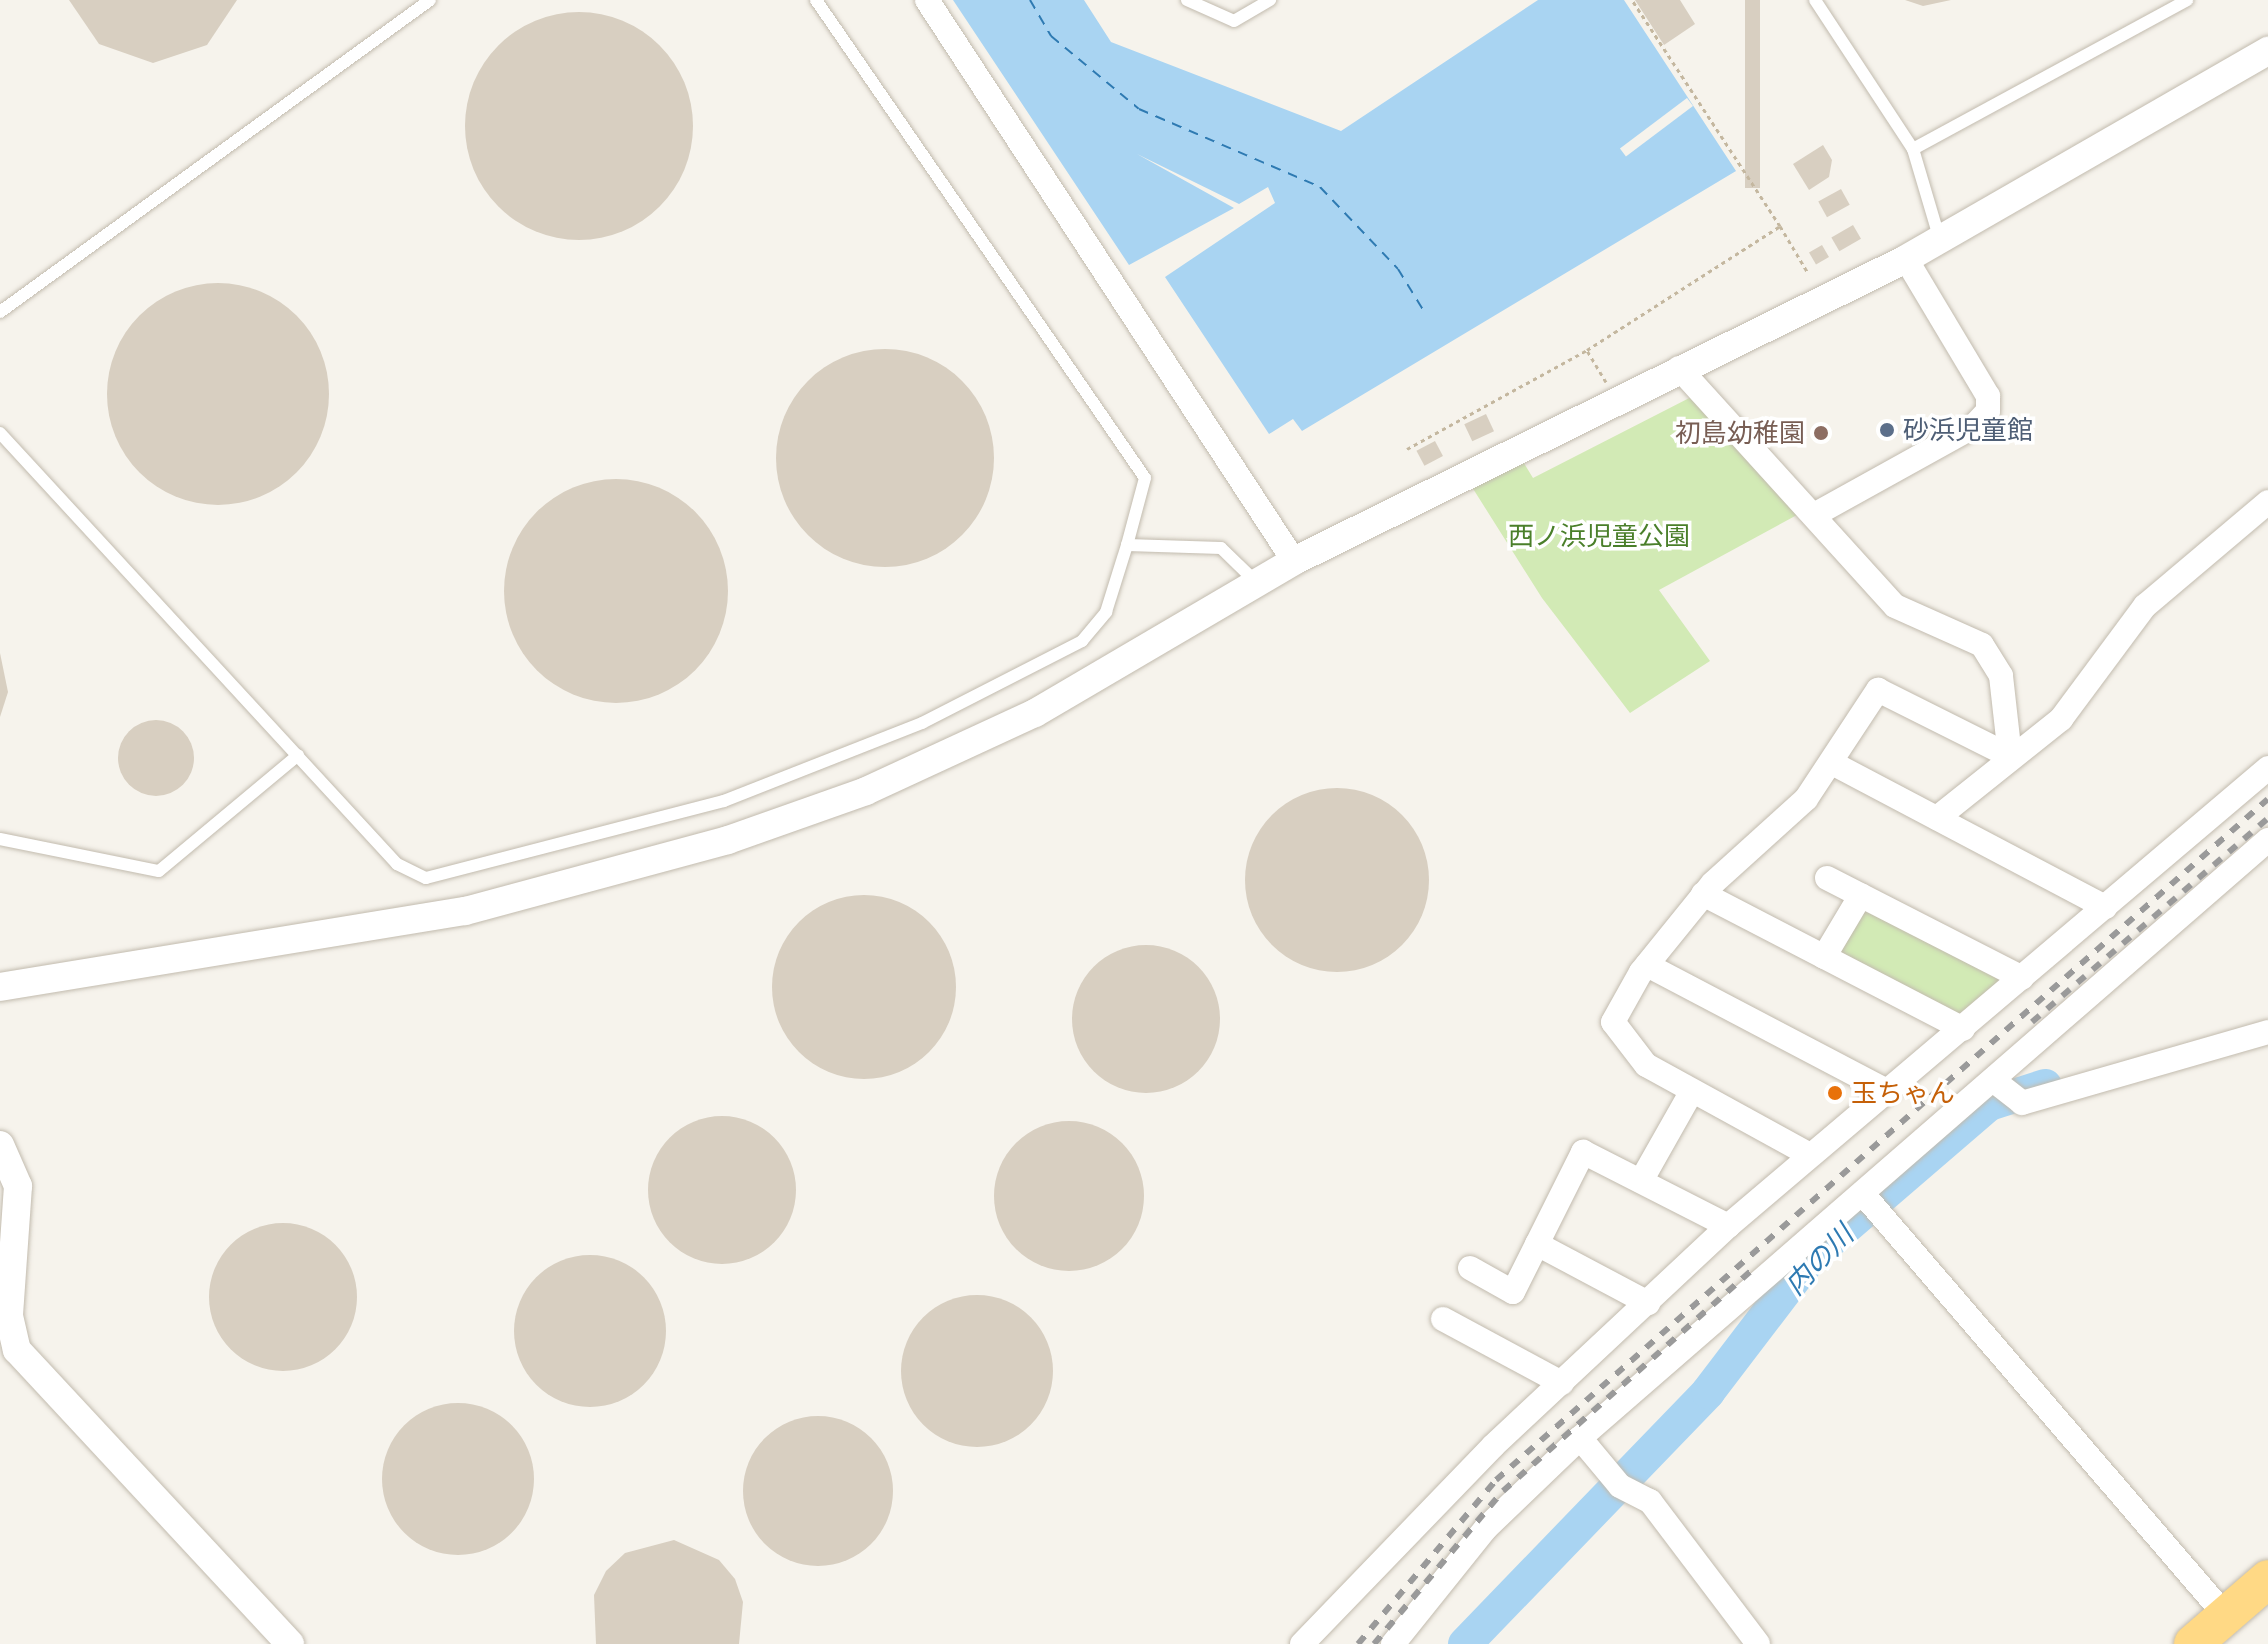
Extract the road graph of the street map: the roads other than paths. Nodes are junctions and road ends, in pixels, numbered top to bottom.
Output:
1 (430, 0) edge
2 (816, 0) edge
3 (927, 0) edge
4 (1187, 0) edge
5 (1270, 0) edge
6 (1815, 0) edge
7 (2187, 0) edge
8 (2268, 51) edge
9 (1913, 149) junction
10 (1940, 240) junction
11 (1906, 259) junction
12 (0, 312) edge
13 (1679, 368) junction
14 (0, 433) edge
15 (2268, 502) edge
16 (1814, 515) junction
17 (1127, 545) junction
18 (1294, 561) junction
19 (1256, 582) junction
20 (298, 755) junction
21 (2010, 756) junction
22 (1832, 763) junction
23 (2268, 768) edge
24 (1937, 818) junction
25 (0, 839) edge
26 (2268, 840) edge
27 (1827, 878) dead end
28 (1703, 894) junction
29 (1861, 895) junction
30 (2105, 907) junction
31 (1824, 957) junction
32 (1647, 965) junction
33 (2022, 978) junction
34 (0, 987) edge
35 (1963, 1029) junction
36 (2268, 1032) edge
37 (1993, 1080) junction
38 (1885, 1090) junction
39 (1692, 1091) junction
40 (0, 1145) edge
41 (1810, 1155) junction
42 (1641, 1181) junction
43 (1863, 1194) junction
44 (1728, 1226) junction
45 (1537, 1244) junction
46 (7, 1247) edge
47 (1470, 1268) dead end
48 (1648, 1303) junction
49 (1443, 1319) dead end
50 (1562, 1383) junction
51 (1580, 1438) junction
52 (2268, 1579) edge
53 (2226, 1616) junction
54 (289, 1644) edge
55 (1302, 1644) edge
56 (1393, 1644) edge
57 (1758, 1644) edge
58 (2193, 1644) edge

1 - 12 lane
2 - 17 lane
3 - 18 street
4 - 5 lane
6 - 9 lane
7 - 9 lane
8 - 10 street
9 - 10 lane
10 - 11 street
11 - 13 street
11 - 16 street
13 - 16 street
13 - 18 street
14 - 20 lane
15 - 21 street
16 - 21 street
17 - 19 lane
17 - 20 lane
18 - 19 street
19 - 34 street
20 - 25 lane
21 - 22 street
21 - 24 street
22 - 24 street
22 - 28 street
23 - 30 street
24 - 30 street
26 - 37 street
27 - 29 street
28 - 31 street
28 - 32 street
29 - 31 street
29 - 33 street
30 - 33 street
31 - 35 street
32 - 38 street
32 - 39 street
33 - 35 street
35 - 38 street
36 - 37 street
37 - 43 street
38 - 41 street
39 - 41 street
39 - 42 street
40 - 46 street
41 - 44 street
42 - 44 street
42 - 45 street
43 - 51 street
43 - 53 street
44 - 48 street
45 - 47 street
45 - 48 street
46 - 54 street
48 - 50 street
49 - 50 street
50 - 55 street
51 - 56 street
51 - 57 street
52 - 53 highway
53 - 58 highway

